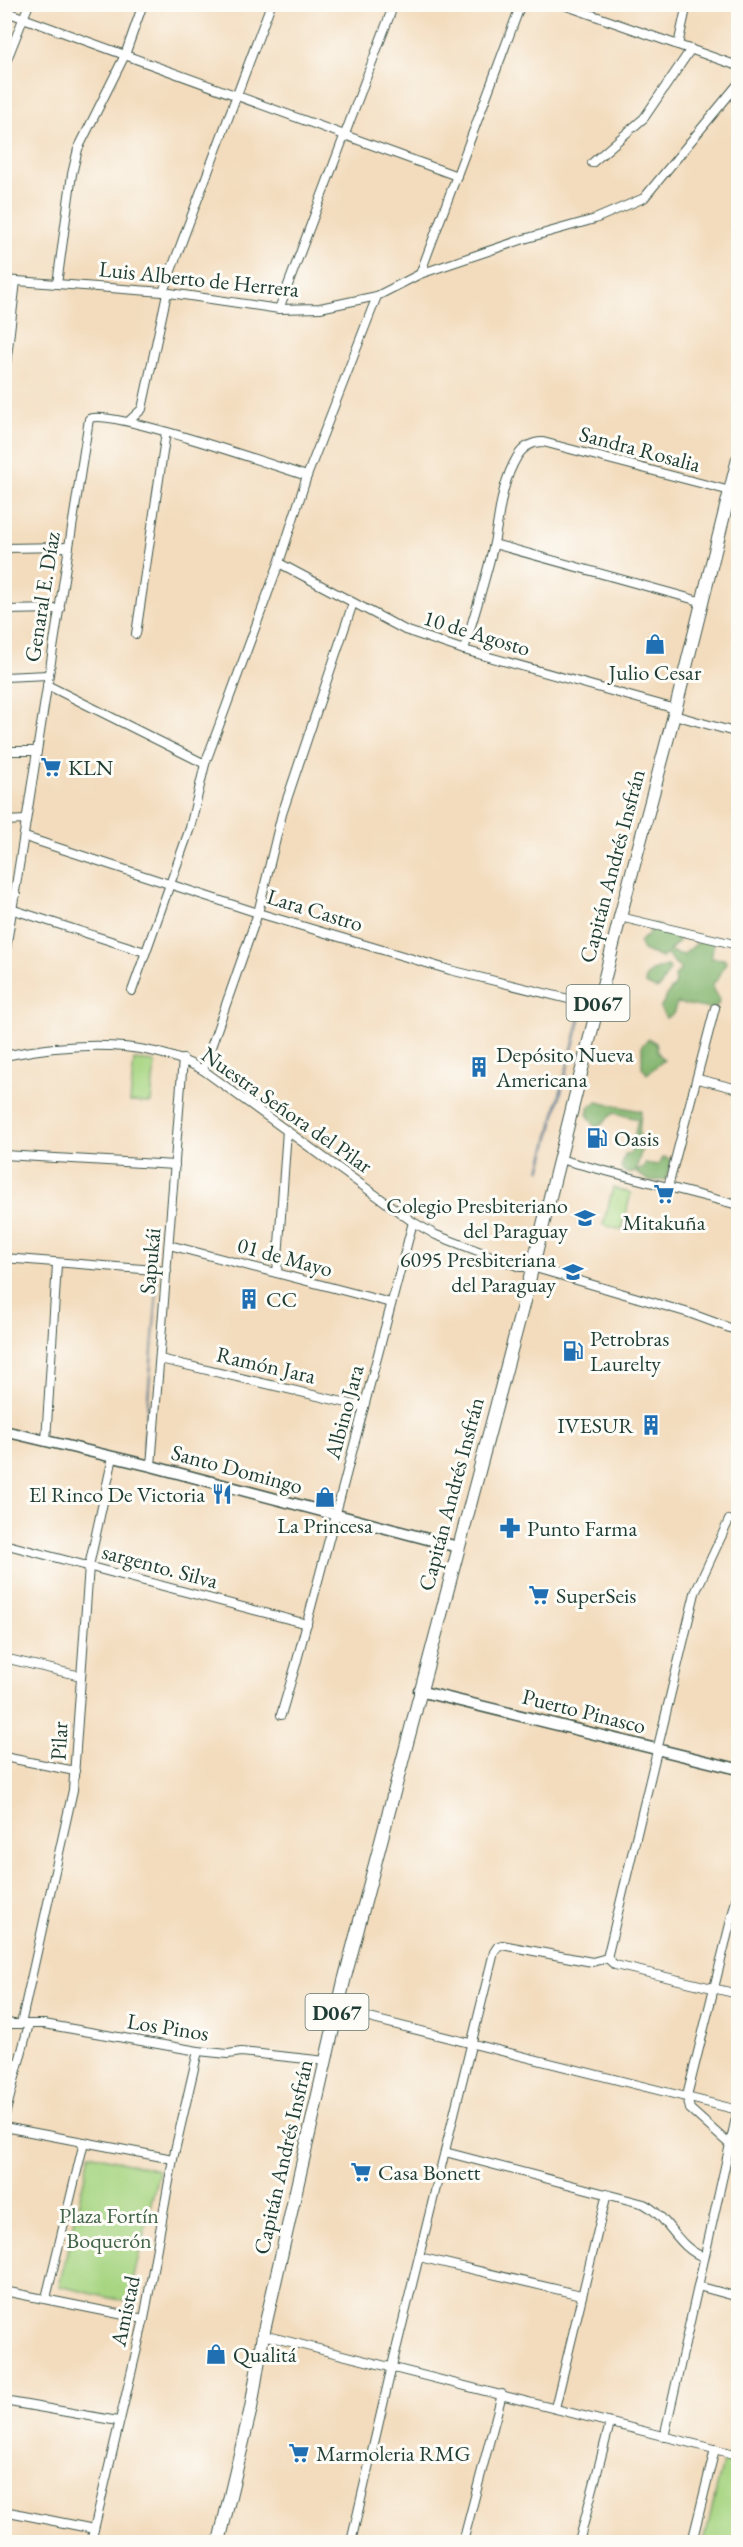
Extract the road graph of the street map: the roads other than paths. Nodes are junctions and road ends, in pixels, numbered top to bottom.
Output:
1 (29, 4) edge
2 (144, 4) edge
3 (271, 4) edge
4 (394, 4) edge
5 (520, 4) edge
6 (561, 4) edge
7 (687, 4) edge
8 (4, 11) edge
9 (24, 18) junction
10 (678, 45) junction
11 (691, 50) junction
12 (124, 55) junction
13 (738, 66) edge
14 (4, 67) edge
15 (738, 84) edge
16 (236, 96) junction
17 (345, 135) junction
18 (592, 163) dead end
19 (457, 177) junction
20 (420, 274) junction
21 (4, 280) edge
22 (16, 280) junction
23 (57, 284) junction
24 (165, 292) junction
25 (378, 296) junction
26 (279, 309) junction
27 (4, 382) edge
28 (129, 421) junction
29 (166, 432) junction
30 (738, 459) edge
31 (308, 476) junction
32 (735, 492) edge
33 (494, 544) junction
34 (68, 547) junction
35 (4, 548) edge
36 (279, 563) junction
37 (703, 602) junction
38 (353, 603) junction
39 (60, 609) junction
40 (4, 610) edge
41 (136, 634) dead end
42 (464, 650) junction
43 (48, 675) junction
44 (4, 676) edge
45 (47, 685) junction
46 (675, 712) junction
47 (738, 733) edge
48 (4, 751) edge
49 (37, 751) junction
50 (205, 764) junction
51 (26, 820) junction
52 (4, 821) edge
53 (25, 837) junction
54 (170, 882) junction
55 (4, 895) edge
56 (16, 895) junction
57 (14, 910) junction
58 (258, 913) junction
59 (620, 916) junction
60 (738, 945) edge
61 (145, 952) junction
62 (4, 962) edge
63 (132, 991) dead end
64 (597, 1006) junction
65 (715, 1008) dead end
66 (4, 1056) edge
67 (183, 1059) junction
68 (203, 1070) junction
69 (698, 1080) junction
70 (738, 1089) edge
71 (287, 1130) junction
72 (4, 1155) edge
73 (559, 1159) junction
74 (175, 1165) junction
75 (668, 1187) junction
76 (738, 1205) edge
77 (413, 1222) junction
78 (169, 1245) junction
79 (4, 1258) edge
80 (57, 1264) junction
81 (532, 1267) junction
82 (167, 1271) junction
83 (277, 1274) junction
84 (391, 1303) junction
85 (738, 1331) edge
86 (160, 1359) junction
87 (364, 1407) junction
88 (4, 1431) edge
89 (46, 1441) junction
90 (113, 1457) junction
91 (152, 1466) junction
92 (335, 1516) junction
93 (729, 1520) dead end
94 (4, 1544) edge
95 (458, 1547) junction
96 (89, 1566) junction
97 (307, 1624) junction
98 (4, 1658) edge
99 (81, 1676) junction
100 (419, 1691) junction
101 (280, 1715) dead end
102 (659, 1750) junction
103 (4, 1757) edge
104 (738, 1769) edge
105 (75, 1771) junction
106 (738, 1892) edge
107 (607, 1958) junction
108 (715, 1988) junction
109 (738, 1994) edge
110 (338, 2010) junction
111 (4, 2021) edge
112 (25, 2024) junction
113 (472, 2045) junction
114 (198, 2051) junction
115 (326, 2061) junction
116 (687, 2096) junction
117 (738, 2109) edge
118 (4, 2119) edge
119 (4, 2127) edge
120 (84, 2142) junction
121 (729, 2145) junction
122 (445, 2151) junction
123 (738, 2152) edge
124 (173, 2159) junction
125 (607, 2193) junction
126 (704, 2256) junction
127 (419, 2258) junction
128 (698, 2286) junction
129 (4, 2291) edge
130 (581, 2295) junction
131 (738, 2297) edge
132 (46, 2298) junction
133 (144, 2319) junction
134 (263, 2335) junction
135 (392, 2366) junction
136 (502, 2394) junction
137 (4, 2401) edge
138 (555, 2408) junction
139 (118, 2421) junction
140 (610, 2423) junction
141 (664, 2437) junction
142 (715, 2449) junction
143 (738, 2455) edge
144 (4, 2511) edge
145 (94, 2529) junction
146 (91, 2542) edge
147 (219, 2542) edge
148 (351, 2542) edge
149 (464, 2542) edge
150 (579, 2542) edge
151 (692, 2542) edge

1 - 9 street
2 - 12 street
3 - 16 street
4 - 17 street
5 - 19 street
6 - 10 street
7 - 10 street
8 - 9 street
9 - 12 street
9 - 14 street
10 - 11 street
11 - 13 street
11 - 18 street
12 - 16 street
12 - 23 street
15 - 20 street, Luis Alberto de Herrera
16 - 17 street
16 - 24 street
17 - 19 street
17 - 26 street
19 - 20 street
20 - 25 street, Luis Alberto de Herrera
21 - 22 street, Luis Alberto de Herrera
22 - 23 street, Luis Alberto de Herrera
22 - 27 street
23 - 24 street, Luis Alberto de Herrera
24 - 26 street, Luis Alberto de Herrera
24 - 28 street
25 - 26 street, Luis Alberto de Herrera
25 - 31 street
28 - 29 street
28 - 34 street, Genaral E. Díaz
29 - 31 street
29 - 41 street
30 - 32 main road, Capitán Andrés Insfrán / D067
31 - 36 street
32 - 33 street, Sandra Rosalia
32 - 37 main road, Capitán Andrés Insfrán / D067
33 - 37 street
33 - 42 street
34 - 35 street
34 - 39 street, Genaral E. Díaz
36 - 38 street, 10 de Agosto
36 - 50 street
37 - 46 main road, Capitán Andrés Insfrán / D067
38 - 42 street, 10 de Agosto
38 - 58 street
39 - 40 street
39 - 43 street, Genaral E. Díaz
42 - 46 street, 10 de Agosto
43 - 44 street
43 - 45 street, Genaral E. Díaz
45 - 49 street, Genaral E. Díaz
45 - 50 street
46 - 47 street, 10 de Agosto
46 - 59 main road, Capitán Andrés Insfrán / D067
48 - 49 street
49 - 51 street, Genaral E. Díaz
50 - 54 street
51 - 52 street
51 - 53 street, Genaral E. Díaz
53 - 54 street, Lara Castro
53 - 56 street, Genaral E. Díaz
54 - 58 street, Lara Castro
54 - 61 street
55 - 56 street
56 - 57 street, Genaral E. Díaz
57 - 61 street
57 - 62 street, Genaral E. Díaz
58 - 64 street, Lara Castro
58 - 68 street
59 - 60 street
59 - 64 main road, Capitán Andrés Insfrán / D067
61 - 63 street
64 - 73 main road, Capitán Andrés Insfrán / D067
65 - 69 street
66 - 67 street, Nuestra Señora del Pilar
67 - 68 street, Nuestra Señora del Pilar
67 - 74 street, Sapukái
68 - 71 street, Nuestra Señora del Pilar
69 - 70 street
69 - 75 street
71 - 77 street, Nuestra Señora del Pilar
71 - 83 street
72 - 74 street
73 - 75 street
73 - 81 main road, Capitán Andrés Insfrán / D067
74 - 78 street, Sapukái
75 - 76 street
77 - 81 street, Nuestra Señora del Pilar
77 - 84 street, Albino Jara
78 - 82 street, Sapukái
78 - 83 street, 01 de Mayo
79 - 80 street
80 - 82 street
80 - 89 street
81 - 85 street, Nuestra Señora del Pilar
81 - 95 main road, Capitán Andrés Insfrán / D067
82 - 86 street, Sapukái
83 - 84 street, 01 de Mayo
84 - 87 street, Albino Jara
86 - 87 street, Ramón Jara
86 - 91 street, Sapukái
87 - 92 street, Albino Jara
88 - 89 street, Santo Domingo
89 - 90 street, Santo Domingo
90 - 91 street, Santo Domingo
90 - 96 street, Pilar
91 - 92 street, Santo Domingo
92 - 95 street, Santo Domingo
92 - 97 street, Albino Jara
93 - 102 street
94 - 96 street, sargento. Silva
95 - 100 main road, Capitán Andrés Insfrán / D067
96 - 97 street, sargento. Silva
96 - 99 street, Pilar
97 - 101 street, Albino Jara
98 - 99 street
99 - 105 street, Pilar
100 - 102 street, Puerto Pinasco
100 - 110 main road, Capitán Andrés Insfrán / D067
102 - 104 street, Puerto Pinasco
102 - 107 street
103 - 105 street
105 - 112 street, Pilar
106 - 108 street
107 - 108 street
107 - 113 street
108 - 109 street
108 - 116 street
110 - 113 street
110 - 115 main road, Capitán Andrés Insfrán / D067
111 - 112 street, Los Pinos
112 - 114 street, Los Pinos
112 - 118 street, Pilar
113 - 116 street
113 - 122 street
114 - 115 street, Los Pinos
114 - 124 street, Amistad
115 - 134 main road, Capitán Andrés Insfrán / D067
116 - 117 street
116 - 121 street
117 - 121 street
119 - 120 street
120 - 124 street
120 - 132 street
121 - 123 street
121 - 126 street
122 - 125 street
122 - 127 street
124 - 133 street, Amistad
125 - 126 street
125 - 130 street
126 - 128 street
127 - 130 street
127 - 135 street
128 - 131 street
128 - 141 street
129 - 132 street
130 - 138 street
132 - 133 street
133 - 139 street, Amistad
134 - 135 street
134 - 147 main road, Capitán Andrés Insfrán / D067
135 - 136 street
135 - 148 street
136 - 138 street
136 - 149 street
137 - 139 street
138 - 140 street
139 - 145 street, Amistad
140 - 141 street
140 - 150 street
141 - 142 street
142 - 143 street
142 - 151 street
144 - 145 street
145 - 146 street, Amistad

